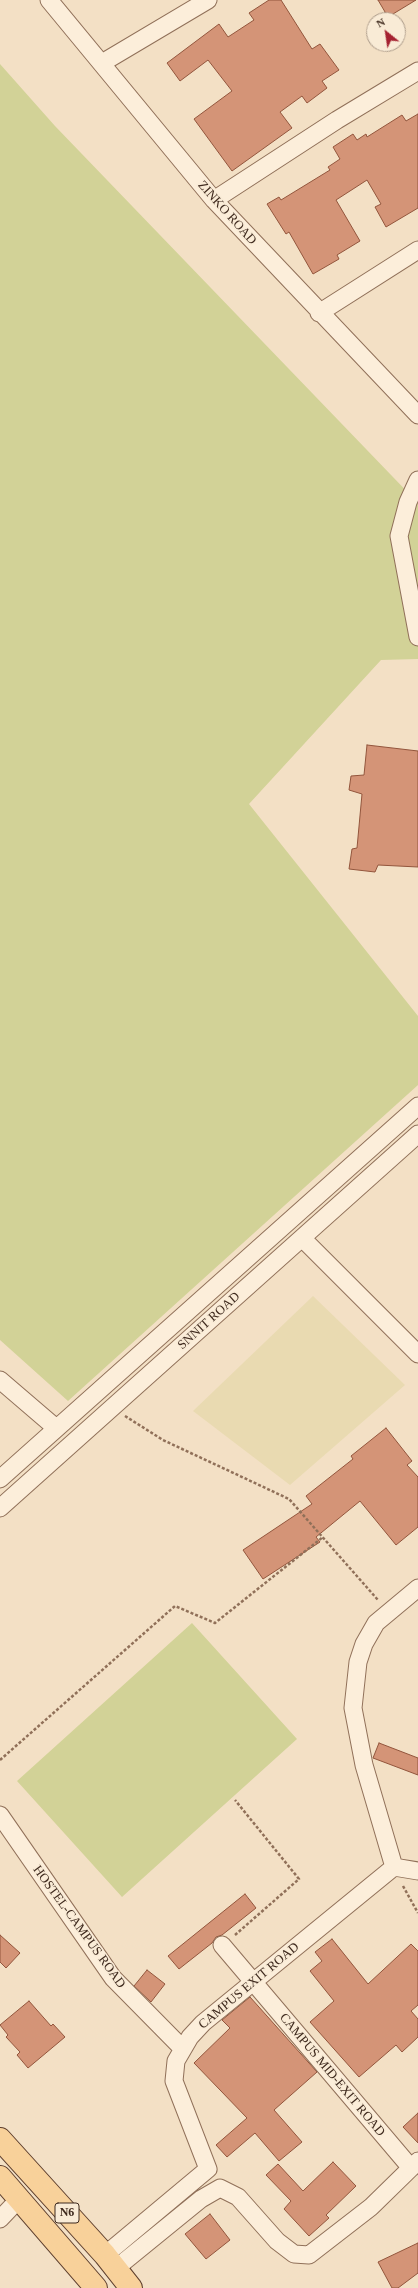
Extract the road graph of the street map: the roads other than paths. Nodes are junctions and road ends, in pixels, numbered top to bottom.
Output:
1 (49, 0) edge
2 (208, 0) edge
3 (102, 63) junction
4 (418, 71) edge
5 (214, 200) junction
6 (418, 250) edge
7 (319, 313) junction
8 (418, 415) edge
9 (418, 480) edge
10 (418, 637) edge
11 (418, 1106) edge
12 (418, 1134) edge
13 (302, 1238) junction
14 (253, 1254) junction
15 (268, 1268) junction
16 (230, 1274) junction
17 (244, 1290) junction
18 (418, 1354) edge
19 (0, 1380) edge
20 (56, 1428) junction
21 (0, 1479) edge
22 (0, 1508) edge
23 (418, 1588) edge
24 (0, 1815) edge
25 (394, 1867) junction
26 (418, 1871) edge
27 (222, 1945) road end
28 (254, 1982) junction
29 (183, 2049) junction
30 (0, 2139) edge
31 (414, 2165) edge
32 (0, 2177) edge
33 (19, 2199) junction
34 (0, 2219) edge
35 (110, 2262) junction
36 (96, 2288) edge
37 (131, 2288) edge

1 - 3 street, ZINKO ROAD
2 - 3 street
3 - 5 street, ZINKO ROAD
4 - 5 street
5 - 7 street, ZINKO ROAD
6 - 7 street
7 - 8 street, ZINKO ROAD
9 - 10 street
11 - 14 street, SNNIT ROAD
12 - 13 street, SNNIT ROAD
13 - 15 street, SNNIT ROAD
13 - 18 street
14 - 15 street
14 - 16 street, SNNIT ROAD
15 - 17 street, SNNIT ROAD
16 - 17 street
16 - 20 street, SNNIT ROAD
17 - 22 street, SNNIT ROAD
19 - 20 street
20 - 21 street, SNNIT ROAD
23 - 25 street
24 - 29 street, HOSTEL-CAMPUS ROAD
25 - 26 street
25 - 28 street, CAMPUS EXIT ROAD
27 - 28 street, CAMPUS MID-EXIT ROAD
28 - 29 street, CAMPUS EXIT ROAD
28 - 31 street, CAMPUS MID-EXIT ROAD
29 - 35 street, CAMPUS EXIT ROAD
30 - 35 main road, N6
31 - 35 street
32 - 33 main road, N6
33 - 34 street
33 - 36 main road, N6
35 - 37 main road, N6

